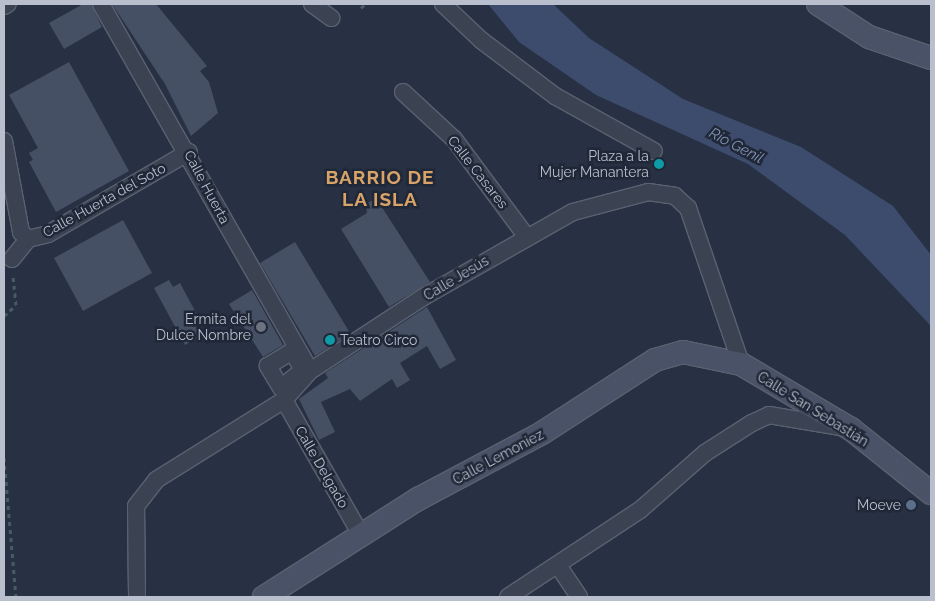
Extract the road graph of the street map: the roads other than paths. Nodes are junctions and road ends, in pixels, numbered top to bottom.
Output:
1 (8, 4) edge
2 (101, 4) edge
3 (312, 4) edge
4 (443, 4) edge
5 (818, 4) edge
6 (4, 6) edge
7 (331, 18) dead end
8 (931, 58) edge
9 (403, 92) dead end
10 (4, 141) edge
11 (654, 151) dead end
12 (189, 152) junction
13 (526, 236) junction
14 (28, 239) junction
15 (12, 259) road end
16 (741, 364) junction
17 (310, 371) junction
18 (284, 400) junction
19 (851, 429) junction
20 (931, 493) edge
21 (361, 535) junction
22 (559, 567) junction
23 (279, 593) edge
24 (137, 597) edge
25 (508, 597) edge
26 (579, 597) edge

1 - 6 street
2 - 12 street, Calle Huerta
3 - 7 street
4 - 11 street
5 - 8 street
9 - 13 street, Calle Casares
10 - 14 street, Calle Huerta del Soto
12 - 14 street, Calle Huerta del Soto
12 - 17 street, Calle Huerta
13 - 16 street, Calle Jesús
13 - 17 street, Calle Jesús
14 - 15 street
16 - 19 street, Calle San Sebastián
16 - 21 street, Calle Lemoniez
17 - 18 street, Calle Jesús
18 - 21 street, Calle Delgado
18 - 24 street, Calle Jesús
19 - 20 street, Calle San Sebastián
19 - 22 street
21 - 23 street, Calle Lemoniez
22 - 25 street
22 - 26 street

